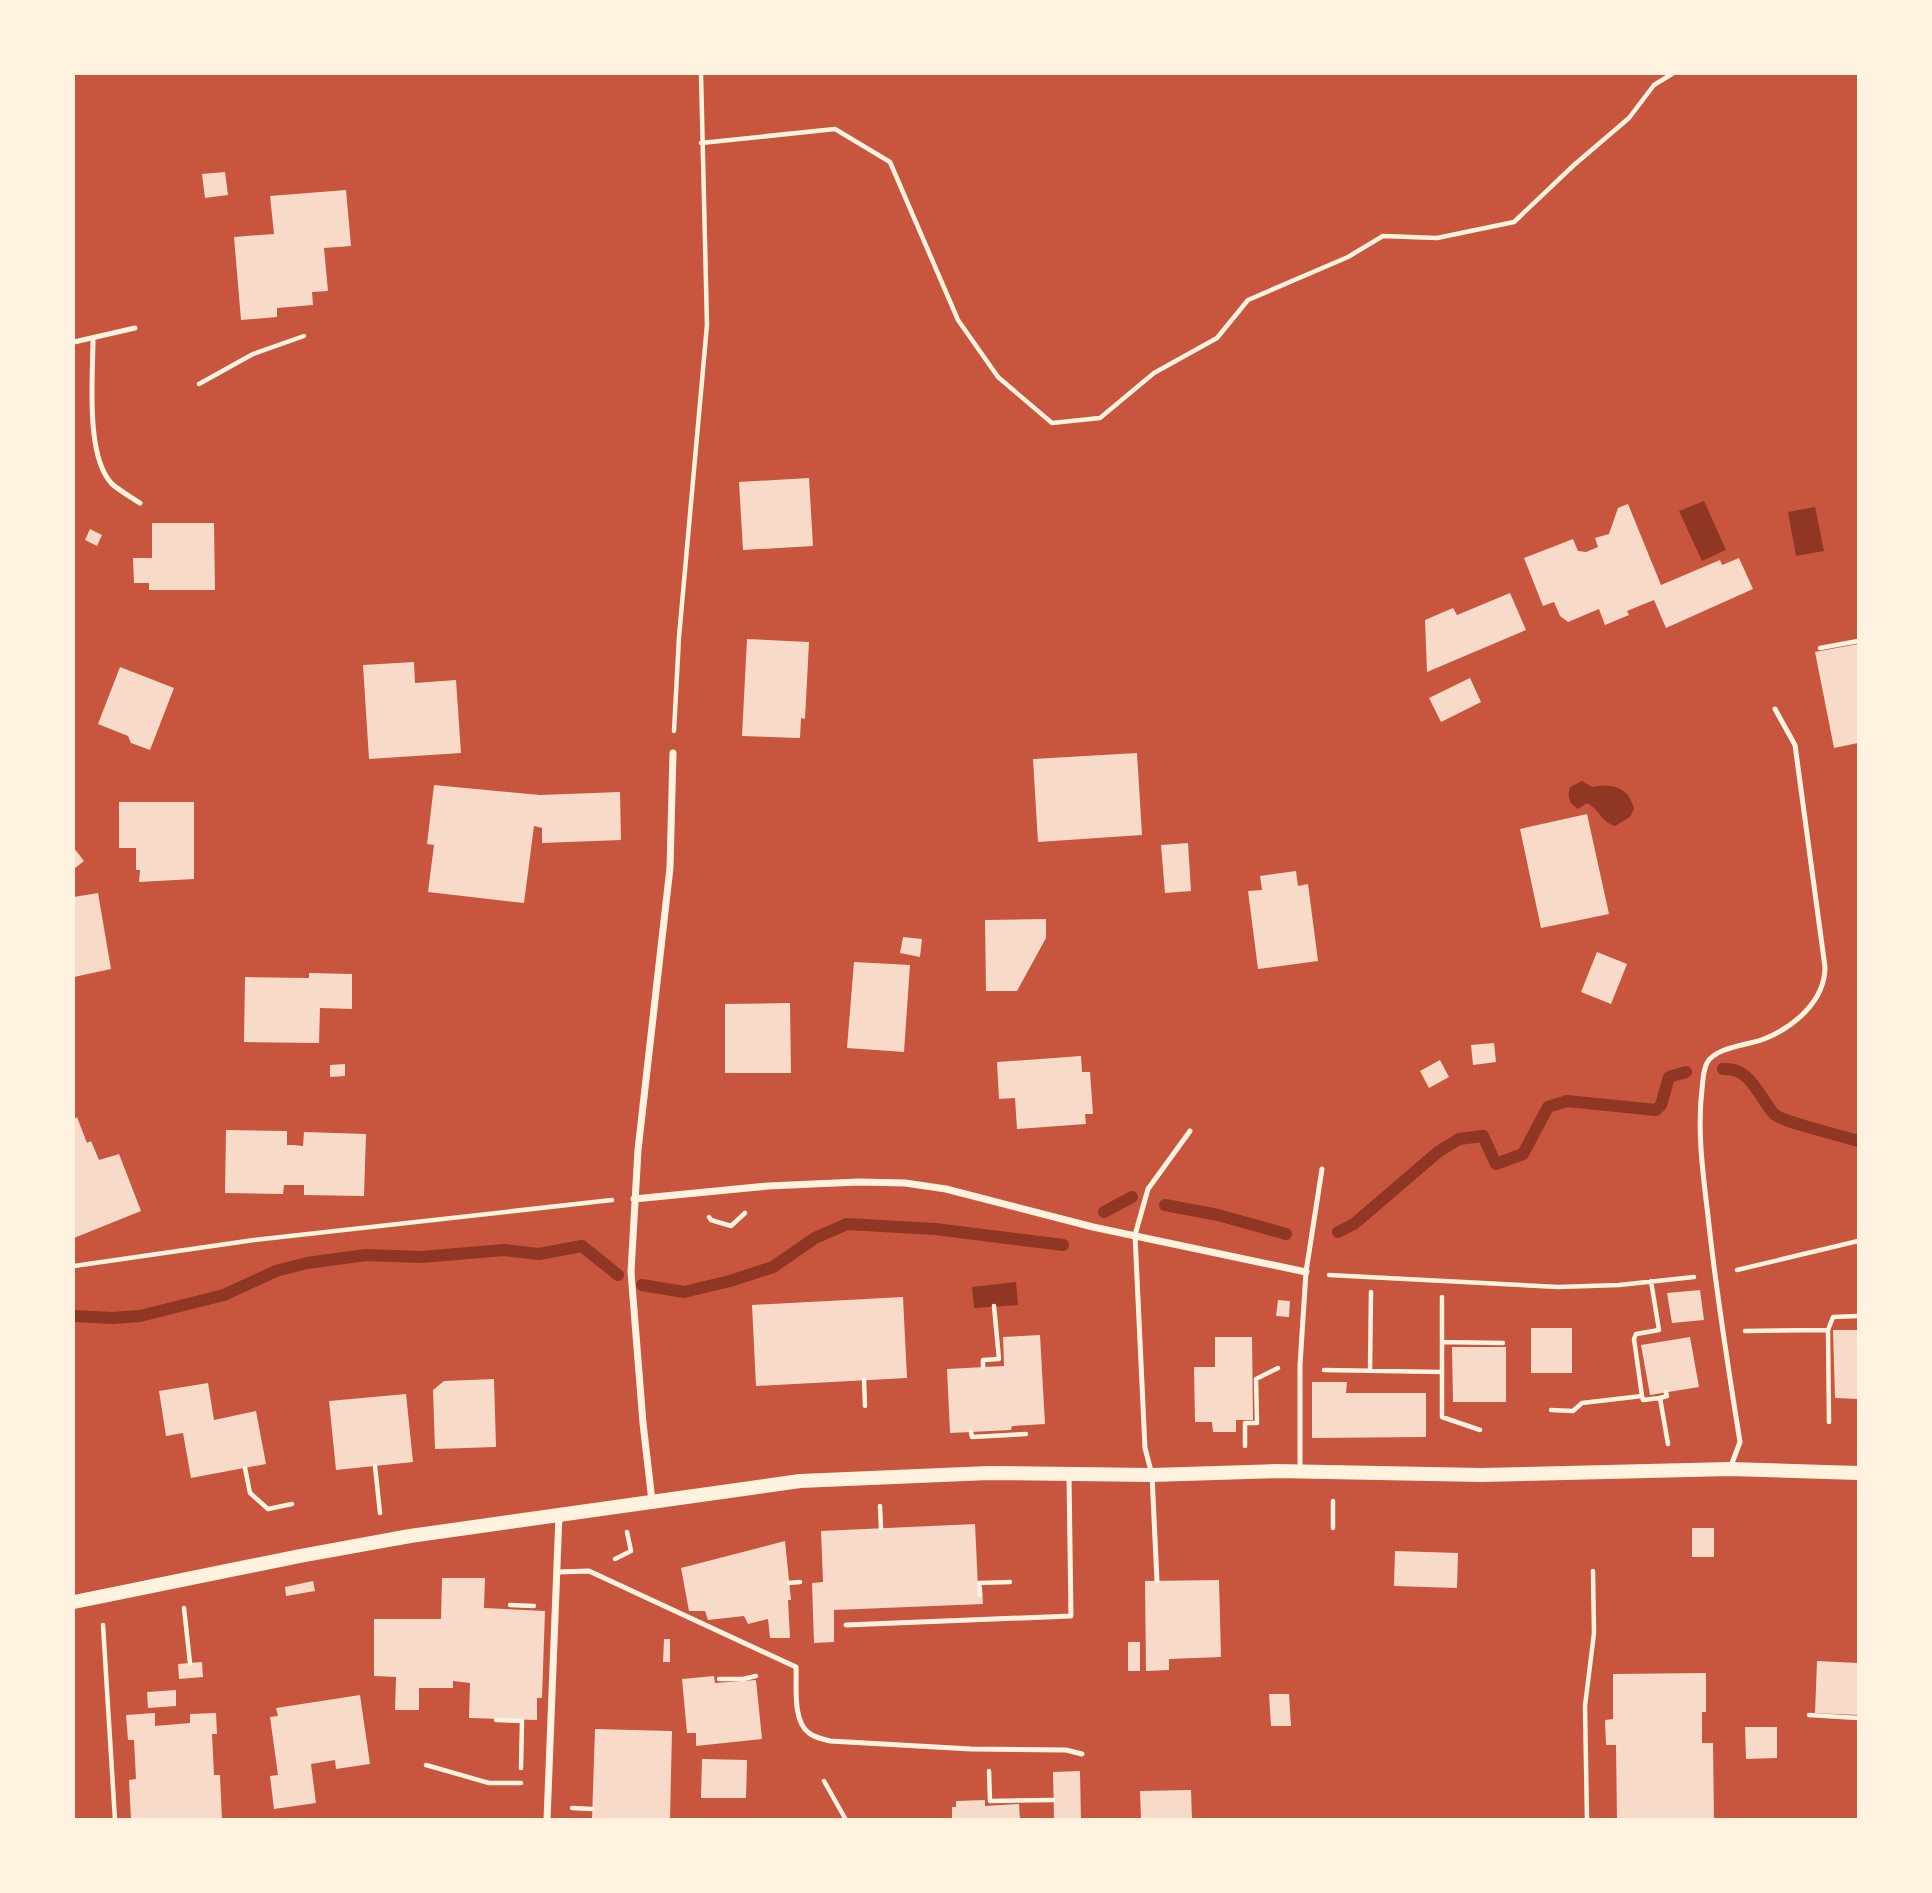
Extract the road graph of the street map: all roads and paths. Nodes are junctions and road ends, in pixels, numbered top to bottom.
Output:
1 (701, 74) edge
2 (1672, 74) edge
3 (701, 143) junction
4 (135, 328) dead end
5 (304, 336) dead end
6 (93, 338) junction
7 (74, 342) edge
8 (200, 384) dead end
9 (140, 503) dead end
10 (1858, 642) edge
11 (1820, 649) dead end
12 (1775, 709) dead end
13 (673, 753) joint
14 (1190, 1131) dead end
15 (1322, 1169) dead end
16 (634, 1199) junction
17 (1135, 1235) junction
18 (1858, 1241) edge
19 (74, 1266) edge
20 (1306, 1272) junction
21 (1714, 1275) junction
22 (1651, 1281) junction
23 (1371, 1292) dead end
24 (1442, 1297) dead end
25 (994, 1306) dead end
26 (1858, 1316) edge
27 (1828, 1330) junction
28 (1723, 1331) junction
29 (1442, 1342) junction
30 (1503, 1343) dead end
31 (1284, 1364) dead end
32 (983, 1367) dead end
33 (1316, 1370) dead end
34 (1370, 1371) junction
35 (1442, 1372) junction
36 (864, 1380) dead end
37 (1666, 1392) dead end
38 (1642, 1396) junction
39 (1660, 1398) junction
40 (865, 1406) dead end
41 (1551, 1410) dead end
42 (1829, 1422) dead end
43 (1480, 1430) dead end
44 (971, 1432) dead end
45 (1026, 1434) dead end
46 (1668, 1445) dead end
47 (1245, 1447) dead end
48 (375, 1466) dead end
49 (245, 1468) dead end
50 (1730, 1469) junction
51 (1301, 1472) junction
52 (1069, 1473) junction
53 (1858, 1474) edge
54 (1152, 1475) junction
55 (1333, 1500) dead end
56 (652, 1501) junction
57 (292, 1504) dead end
58 (623, 1505) junction
59 (880, 1505) dead end
60 (380, 1513) dead end
61 (559, 1515) junction
62 (881, 1528) dead end
63 (1334, 1528) dead end
64 (589, 1571) junction
65 (1593, 1571) dead end
66 (558, 1572) junction
67 (1157, 1581) dead end
68 (800, 1582) dead end
69 (1010, 1582) dead end
70 (789, 1583) dead end
71 (980, 1595) dead end
72 (74, 1602) edge
73 (184, 1605) dead end
74 (510, 1605) dead end
75 (541, 1607) dead end
76 (103, 1620) dead end
77 (846, 1625) dead end
78 (190, 1663) dead end
79 (1809, 1715) dead end
80 (1858, 1718) edge
81 (496, 1720) dead end
82 (988, 1749) junction
83 (1082, 1754) dead end
84 (426, 1765) dead end
85 (824, 1781) dead end
86 (521, 1783) junction
87 (521, 1795) dead end
88 (1053, 1800) dead end
89 (115, 1819) edge
90 (547, 1819) edge
91 (846, 1819) edge
92 (1587, 1819) edge

1 - 3 path
2 - 3 path
3 - 13 path
4 - 6 lane
5 - 8 path
6 - 7 lane
6 - 9 lane
10 - 11 path
12 - 21 lane
13 - 16 street
14 - 17 lane
15 - 20 lane
16 - 17 street
16 - 19 path
16 - 56 street
17 - 20 street
17 - 54 lane
18 - 21 path
20 - 22 path
20 - 51 lane
21 - 22 path
21 - 28 lane
22 - 38 path
23 - 34 path
24 - 29 path
25 - 32 path
26 - 27 path
27 - 28 path
27 - 42 path
28 - 50 lane
29 - 30 path
29 - 35 path
31 - 47 path
33 - 34 path
34 - 35 path
35 - 43 path
36 - 40 path
37 - 39 path
38 - 39 path
38 - 41 path
39 - 46 path
44 - 45 path
48 - 60 path
49 - 57 path
50 - 51 main road
50 - 53 main road
51 - 54 main road
52 - 54 main road
52 - 56 main road
52 - 77 lane
54 - 67 lane
55 - 63 path
56 - 58 main road
58 - 61 main road
58 - 64 path
59 - 62 path
61 - 66 street
61 - 72 main road
64 - 66 lane
64 - 82 lane
65 - 92 path
66 - 90 street
68 - 70 path
69 - 71 path
73 - 78 path
74 - 75 path
76 - 89 path
79 - 80 path
81 - 86 path
82 - 83 lane
82 - 88 path
84 - 86 path
85 - 91 path
86 - 87 path

